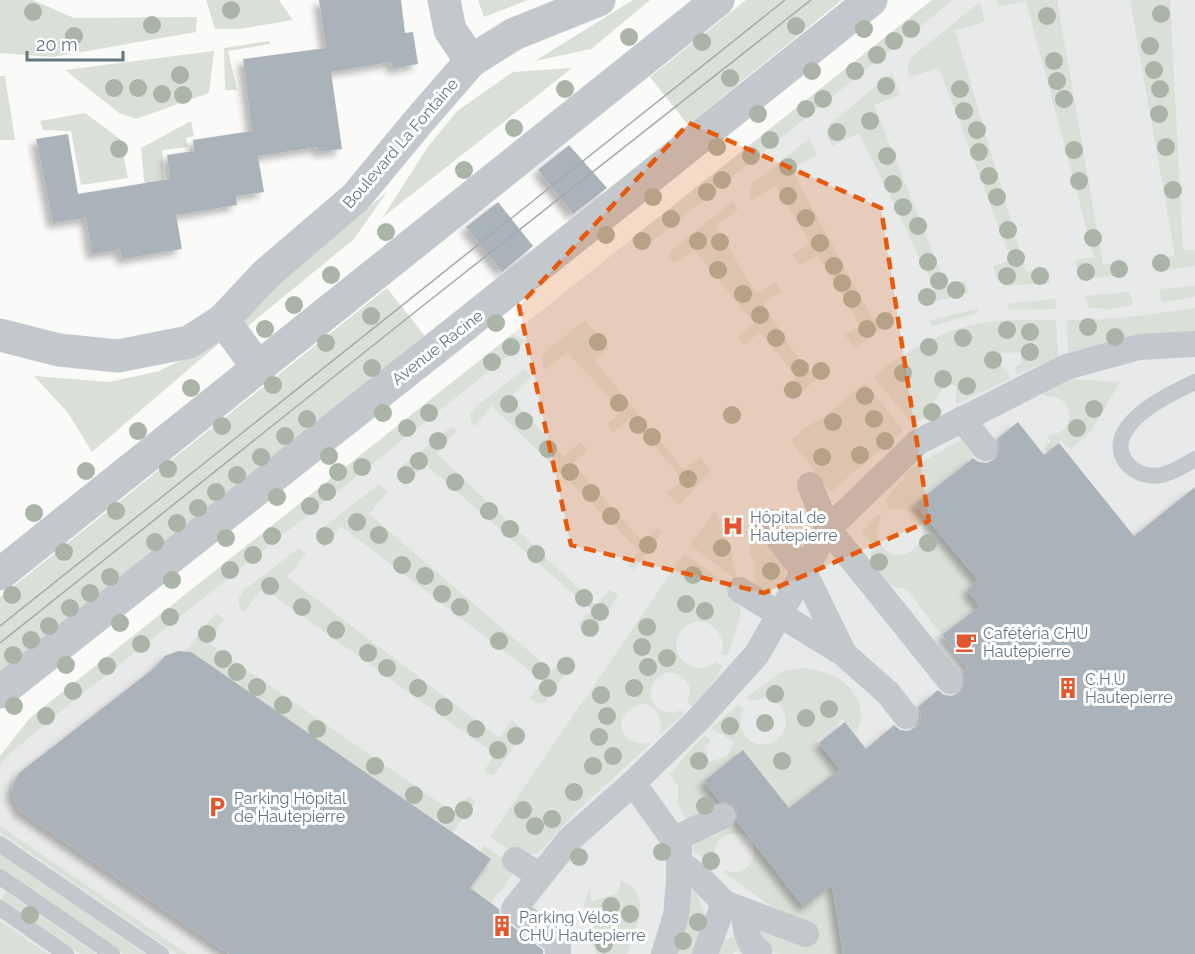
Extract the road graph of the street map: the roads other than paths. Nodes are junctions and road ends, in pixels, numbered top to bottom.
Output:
1 (444, 0) edge
2 (599, 0) edge
3 (718, 0) edge
4 (871, 0) edge
5 (471, 61) junction
6 (223, 320) junction
7 (0, 335) edge
8 (1195, 344) edge
9 (259, 369) junction
10 (1195, 382) edge
11 (962, 419) junction
12 (986, 448) dead end
13 (1195, 459) edge
14 (810, 485) dead end
15 (765, 521) dead end
16 (828, 529) junction
17 (804, 572) junction
18 (0, 574) edge
19 (740, 590) dead end
20 (779, 616) junction
21 (844, 654) junction
22 (950, 681) dead end
23 (0, 692) edge
24 (906, 716) dead end
25 (633, 783) junction
26 (723, 816) dead end
27 (0, 844) edge
28 (676, 851) junction
29 (515, 860) dead end
30 (540, 876) junction
31 (0, 877) edge
32 (733, 907) junction
33 (0, 908) edge
34 (807, 934) dead end
35 (759, 951) dead end
36 (66, 954) edge
37 (112, 954) edge
38 (161, 954) edge
39 (558, 954) edge
40 (664, 954) edge
41 (705, 954) edge

1 - 5 street
2 - 5 street, Boulevard La Fontaine
3 - 9 street
4 - 23 street, Avenue Racine
5 - 6 street, Boulevard La Fontaine
6 - 7 street, Boulevard La Fontaine
6 - 9 street
8 - 11 street
9 - 18 street
10 - 13 lane
11 - 12 street
11 - 16 street
14 - 16 street
15 - 17 street
16 - 17 street
16 - 22 street
17 - 20 street
17 - 21 street
19 - 20 street
20 - 21 street
20 - 25 street
21 - 24 street
25 - 28 street
25 - 30 street
26 - 28 street
27 - 38 lane
28 - 32 street
28 - 40 street
29 - 30 street
30 - 39 street
31 - 37 lane
32 - 34 street
32 - 35 street
32 - 41 street
33 - 36 lane

